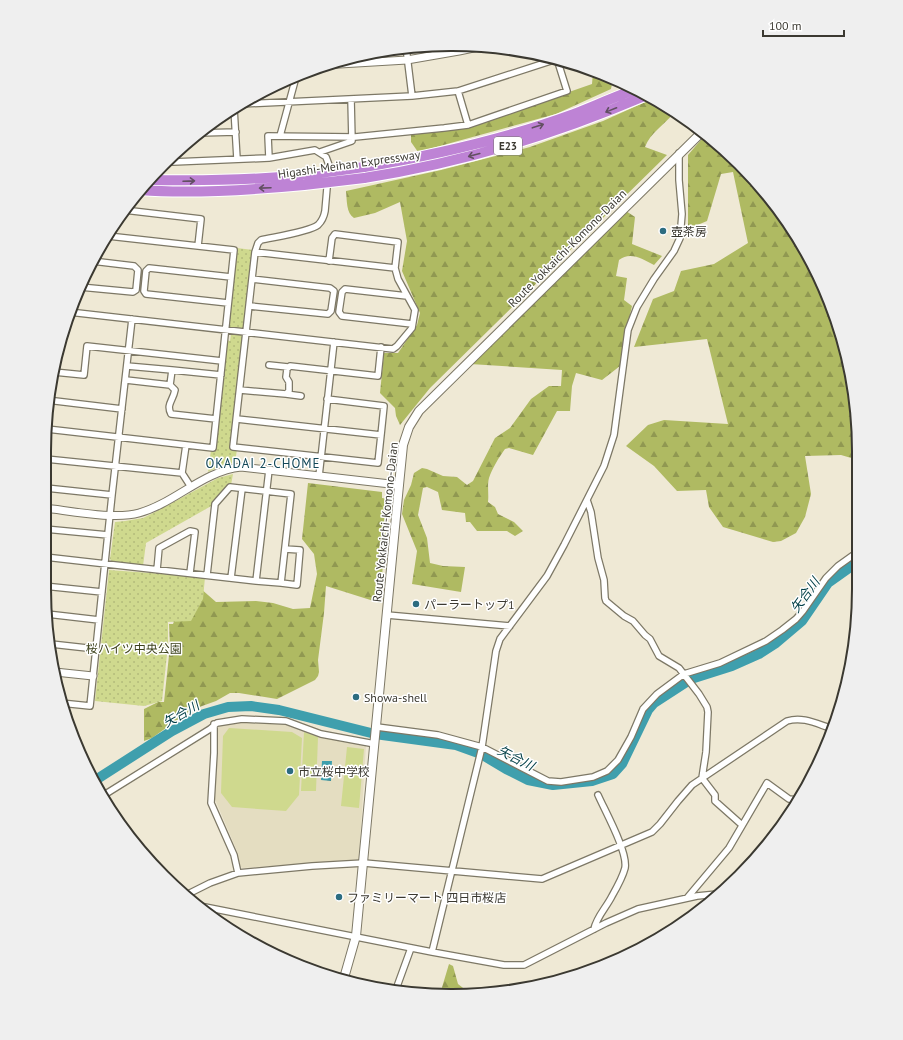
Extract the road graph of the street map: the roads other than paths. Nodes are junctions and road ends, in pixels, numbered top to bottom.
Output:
1 (458, 51) edge
2 (406, 53) edge
3 (407, 60) junction
4 (543, 62) edge
5 (356, 63) edge
6 (559, 66) edge
7 (294, 83) edge
8 (458, 91) junction
9 (628, 91) edge
10 (412, 96) junction
11 (640, 98) edge
12 (351, 99) junction
13 (289, 102) junction
14 (254, 103) edge
15 (235, 115) edge
16 (468, 125) junction
17 (236, 132) junction
18 (210, 133) edge
19 (695, 134) edge
20 (280, 136) junction
21 (352, 136) junction
22 (698, 136) edge
23 (320, 152) junction
24 (679, 153) junction
25 (269, 158) junction
26 (237, 159) junction
27 (174, 162) edge
28 (157, 180) edge
29 (305, 180) junction
30 (148, 190) edge
31 (132, 211) edge
32 (114, 237) edge
33 (198, 246) junction
34 (255, 252) junction
35 (329, 261) junction
36 (99, 262) edge
37 (395, 268) junction
38 (138, 270) junction
39 (146, 271) junction
40 (231, 277) junction
41 (252, 279) junction
42 (86, 288) edge
43 (136, 290) junction
44 (144, 291) junction
45 (334, 291) junction
46 (342, 292) junction
47 (407, 296) junction
48 (228, 303) junction
49 (250, 306) junction
50 (331, 311) junction
51 (339, 312) junction
52 (76, 313) edge
53 (132, 319) junction
54 (412, 324) junction
55 (226, 330) junction
56 (247, 332) junction
57 (334, 342) junction
58 (381, 347) junction
59 (129, 351) junction
60 (222, 361) junction
61 (269, 365) dead end
62 (127, 366) junction
63 (288, 367) junction
64 (172, 370) junction
65 (330, 371) junction
66 (59, 373) edge
67 (221, 375) junction
68 (126, 380) junction
69 (170, 385) junction
70 (240, 390) junction
71 (286, 394) junction
72 (301, 396) dead end
73 (327, 399) junction
74 (54, 401) edge
75 (122, 409) junction
76 (216, 419) junction
77 (237, 419) junction
78 (324, 428) junction
79 (52, 430) edge
80 (381, 435) junction
81 (119, 437) junction
82 (186, 445) junction
83 (321, 456) junction
84 (51, 460) edge
85 (116, 466) junction
86 (269, 470) junction
87 (182, 473) junction
88 (319, 476) junction
89 (399, 485) junction
90 (191, 487) junction
91 (51, 489) edge
92 (242, 489) junction
93 (266, 491) junction
94 (112, 495) junction
95 (587, 500) junction
96 (51, 509) edge
97 (110, 515) junction
98 (51, 529) edge
99 (108, 536) junction
100 (285, 549) junction
101 (852, 556) edge
102 (51, 558) edge
103 (105, 564) junction
104 (157, 570) junction
105 (190, 573) junction
106 (207, 575) junction
107 (232, 578) junction
108 (256, 581) junction
109 (281, 583) junction
110 (51, 587) edge
111 (102, 592) junction
112 (52, 615) edge
113 (387, 615) junction
114 (99, 620) junction
115 (510, 626) junction
116 (55, 644) edge
117 (96, 649) junction
118 (60, 673) edge
119 (685, 675) junction
120 (93, 676) junction
121 (68, 704) edge
122 (214, 724) junction
123 (828, 726) edge
124 (377, 727) junction
125 (375, 743) junction
126 (482, 747) junction
127 (702, 778) junction
128 (107, 793) edge
129 (598, 795) dead end
130 (792, 799) edge
131 (742, 825) junction
132 (621, 846) junction
133 (364, 863) junction
134 (452, 871) junction
135 (238, 873) junction
136 (191, 893) edge
137 (710, 895) edge
138 (687, 898) junction
139 (211, 908) edge
140 (594, 929) junction
141 (356, 936) junction
142 (411, 948) junction
143 (432, 952) junction
144 (345, 974) edge
145 (398, 986) edge

1 - 3 street
2 - 3 street
3 - 5 street
3 - 10 street
4 - 8 street
6 - 16 street
7 - 13 street
8 - 10 street
8 - 16 street
29 -> 9 highway, Higashi-Meihan Expressway / E23, bridge
10 - 12 street
11 -> 29 highway, Higashi-Meihan Expressway / E23, bridge
12 - 13 street
12 - 21 street
13 - 14 street
13 - 20 street
15 - 17 street
16 - 21 street
17 - 18 street
17 - 26 street
19 - 24 main road, Route Yokkaichi-Komono-Daian
20 - 21 street
20 - 25 street
21 - 23 street
22 - 24 main road, Route Yokkaichi-Komono-Daian
23 - 25 street
23 - 34 street
24 - 89 main road, Route Yokkaichi-Komono-Daian
24 - 95 street
25 - 26 street
26 - 27 street
28 -> 29 highway, Higashi-Meihan Expressway / E23
29 -> 30 highway, Higashi-Meihan Expressway / E23
31 - 33 street
32 - 33 street
33 - 40 street
34 - 35 street
34 - 41 street
35 - 37 street
35 - 37 street
36 - 38 street
37 - 47 street
38 - 39 street
38 - 43 street
39 - 40 street
39 - 44 street
40 - 48 street
41 - 45 street
41 - 49 street
42 - 43 street
43 - 44 street
44 - 48 street
45 - 46 street
45 - 50 street
46 - 47 street
46 - 51 street
47 - 54 street
48 - 55 street
49 - 50 street
49 - 56 street
50 - 51 street
51 - 54 street
52 - 53 street
53 - 55 street
53 - 59 street
54 - 58 street
55 - 56 street
55 - 60 street
56 - 57 street
56 - 70 street
57 - 58 street
57 - 65 street
58 - 65 street
59 - 60 street
59 - 62 street
59 - 66 street
60 - 67 street
61 - 63 street
62 - 64 street
62 - 68 street
63 - 65 street
63 - 71 street
64 - 67 street
64 - 69 street
65 - 73 street
67 - 76 street
68 - 69 street
68 - 75 street
69 - 76 street
70 - 71 street
70 - 77 street
71 - 72 street
73 - 78 street
73 - 80 street
74 - 75 street
75 - 81 street
76 - 82 street
77 - 78 street
77 - 83 street
78 - 80 street
78 - 83 street
79 - 81 street
80 - 83 street
81 - 82 street
81 - 85 street
82 - 87 street
83 - 88 street
84 - 85 street
85 - 87 street
85 - 94 street
86 - 88 street
86 - 90 street
86 - 93 street
87 - 90 street
88 - 89 street
89 - 113 main road, Route Yokkaichi-Komono-Daian
90 - 97 street
91 - 94 street
92 - 93 street
92 - 106 street
92 - 107 street
93 - 100 street
93 - 108 street
94 - 97 street
95 - 115 street
95 - 119 street
96 - 97 street
97 - 99 street
98 - 99 street
99 - 103 street
100 - 109 street
100 - 109 street
101 - 119 street
102 - 103 street
103 - 104 street
103 - 111 street
104 - 105 street
104 - 105 street
105 - 106 street
106 - 107 street
107 - 108 street
108 - 109 street
110 - 111 street
111 - 114 street
112 - 114 street
113 - 115 street
113 - 124 main road, Route Yokkaichi-Komono-Daian
114 - 117 street
115 - 126 street
116 - 117 street
117 - 120 street
118 - 120 street
119 - 126 street
119 - 127 street
120 - 121 street
122 - 125 street
122 - 128 street
122 - 135 street
123 - 127 street
124 - 125 main road, Route Yokkaichi-Komono-Daian
124 - 126 street
125 - 133 main road, Route Yokkaichi-Komono-Daian
126 - 134 street
127 - 131 street
127 - 132 street
129 - 132 street
130 - 131 street
131 - 138 street
132 - 134 street
132 - 140 street
133 - 134 street
133 - 135 street
133 - 141 main road, Route Yokkaichi-Komono-Daian
134 - 143 street
135 - 136 street
137 - 138 street
138 - 140 street
139 - 141 street
140 - 143 street
141 - 142 street
141 - 144 main road, Route Yokkaichi-Komono-Daian
142 - 143 street
142 - 145 street

